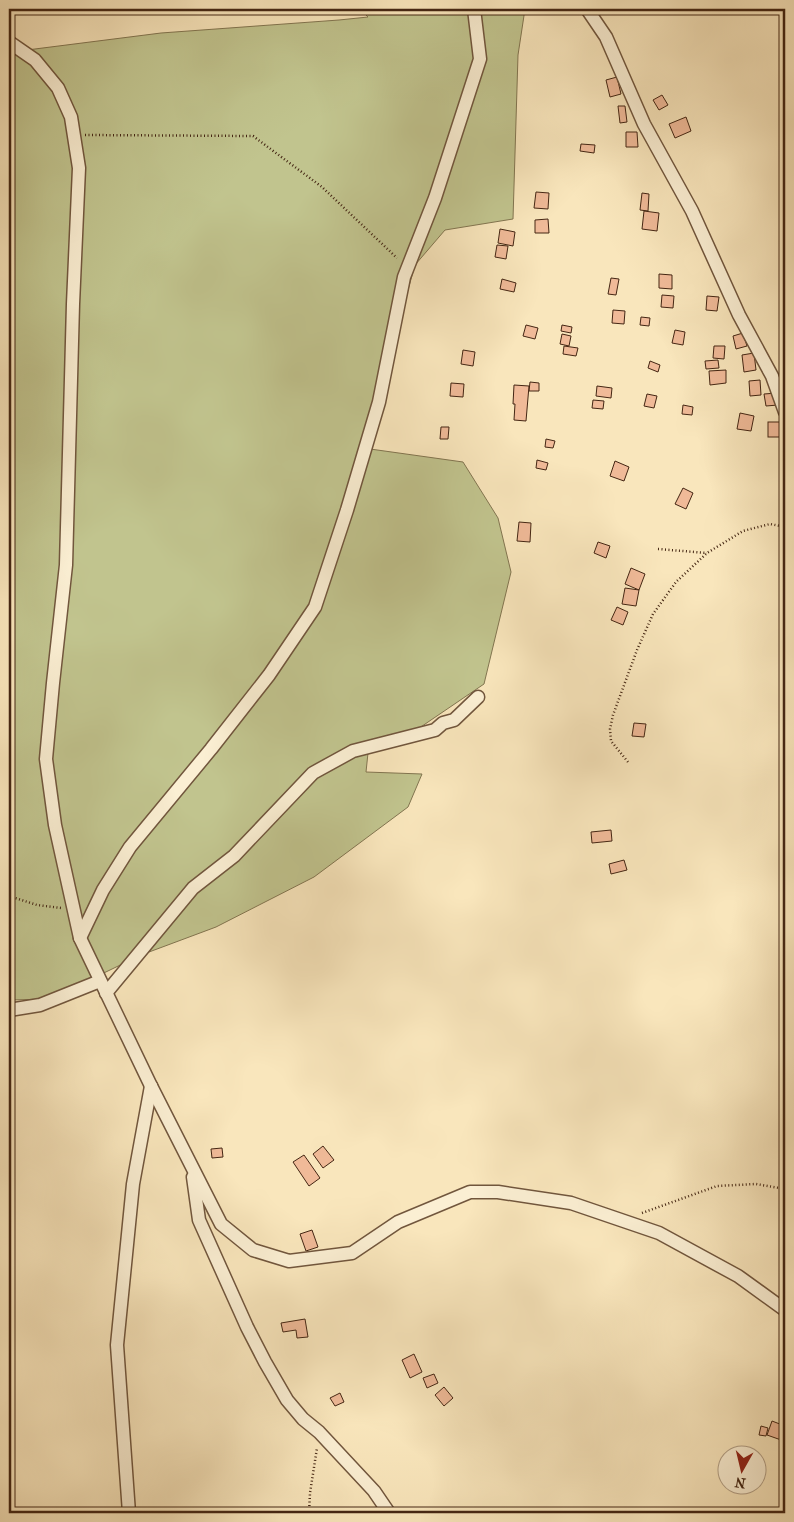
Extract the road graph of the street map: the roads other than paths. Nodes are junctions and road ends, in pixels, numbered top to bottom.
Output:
1 (474, 9) edge
2 (587, 9) edge
3 (9, 42) edge
4 (785, 412) edge
5 (478, 698) dead end
6 (80, 938) junction
7 (100, 981) junction
8 (106, 993) junction
9 (9, 1010) edge
10 (151, 1086) junction
11 (191, 1166) junction
12 (785, 1310) edge
13 (129, 1513) edge
14 (389, 1513) edge

1 - 6 street
2 - 4 street
3 - 6 street
5 - 8 street
6 - 7 street
7 - 8 street
7 - 9 street
8 - 10 street
10 - 11 street
10 - 13 street
11 - 12 street
11 - 14 street

